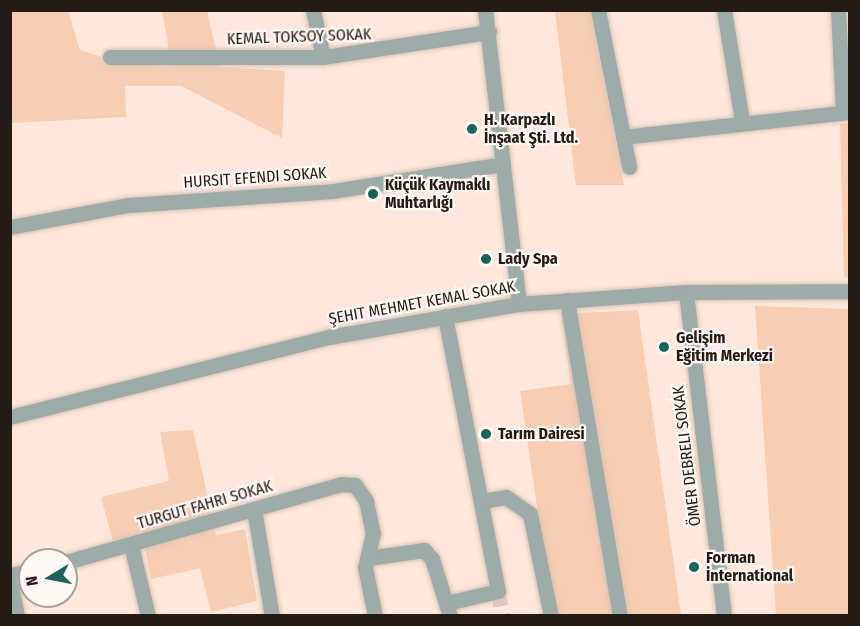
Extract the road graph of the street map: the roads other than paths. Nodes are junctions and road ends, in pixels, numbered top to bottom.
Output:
1 (313, 10) edge
2 (485, 10) edge
3 (598, 10) edge
4 (724, 10) edge
5 (838, 10) edge
6 (489, 32) junction
7 (110, 57) dead end
8 (323, 57) junction
9 (846, 112) edge
10 (742, 121) junction
11 (623, 137) junction
12 (503, 164) junction
13 (629, 167) dead end
14 (10, 227) edge
15 (849, 291) edge
16 (686, 292) junction
17 (567, 300) junction
18 (519, 304) junction
19 (445, 316) junction
20 (10, 417) edge
21 (481, 501) junction
22 (254, 509) junction
23 (131, 545) junction
24 (368, 558) junction
25 (78, 559) edge
26 (10, 580) edge
27 (449, 609) edge
28 (17, 615) edge
29 (148, 615) edge
30 (272, 615) edge
31 (375, 615) edge
32 (551, 615) edge
33 (621, 615) edge
34 (724, 615) edge

1 - 8 street
2 - 6 street
3 - 11 street
4 - 10 street
5 - 9 street
6 - 8 street, KEMAL TOKSOY SOKAK
6 - 12 street
7 - 8 street, KEMAL TOKSOY SOKAK
9 - 10 street
10 - 11 street
11 - 13 street
12 - 14 street
12 - 18 street
15 - 16 street, ŞEHIT MEHMET KEMAL SOKAK
16 - 17 street, ŞEHIT MEHMET KEMAL SOKAK
16 - 34 street, ÖMER DEBRELI SOKAK
17 - 18 street, ŞEHIT MEHMET KEMAL SOKAK
17 - 33 street
18 - 19 street, ŞEHIT MEHMET KEMAL SOKAK
19 - 20 street, ŞEHIT MEHMET KEMAL SOKAK
19 - 21 street
21 - 27 street
21 - 32 street
22 - 23 street, TURGUT FAHRI SOKAK
22 - 24 street, TURGUT FAHRI SOKAK
22 - 30 street
23 - 25 street, TURGUT FAHRI SOKAK
23 - 29 street
24 - 27 street
24 - 31 street
26 - 28 street

